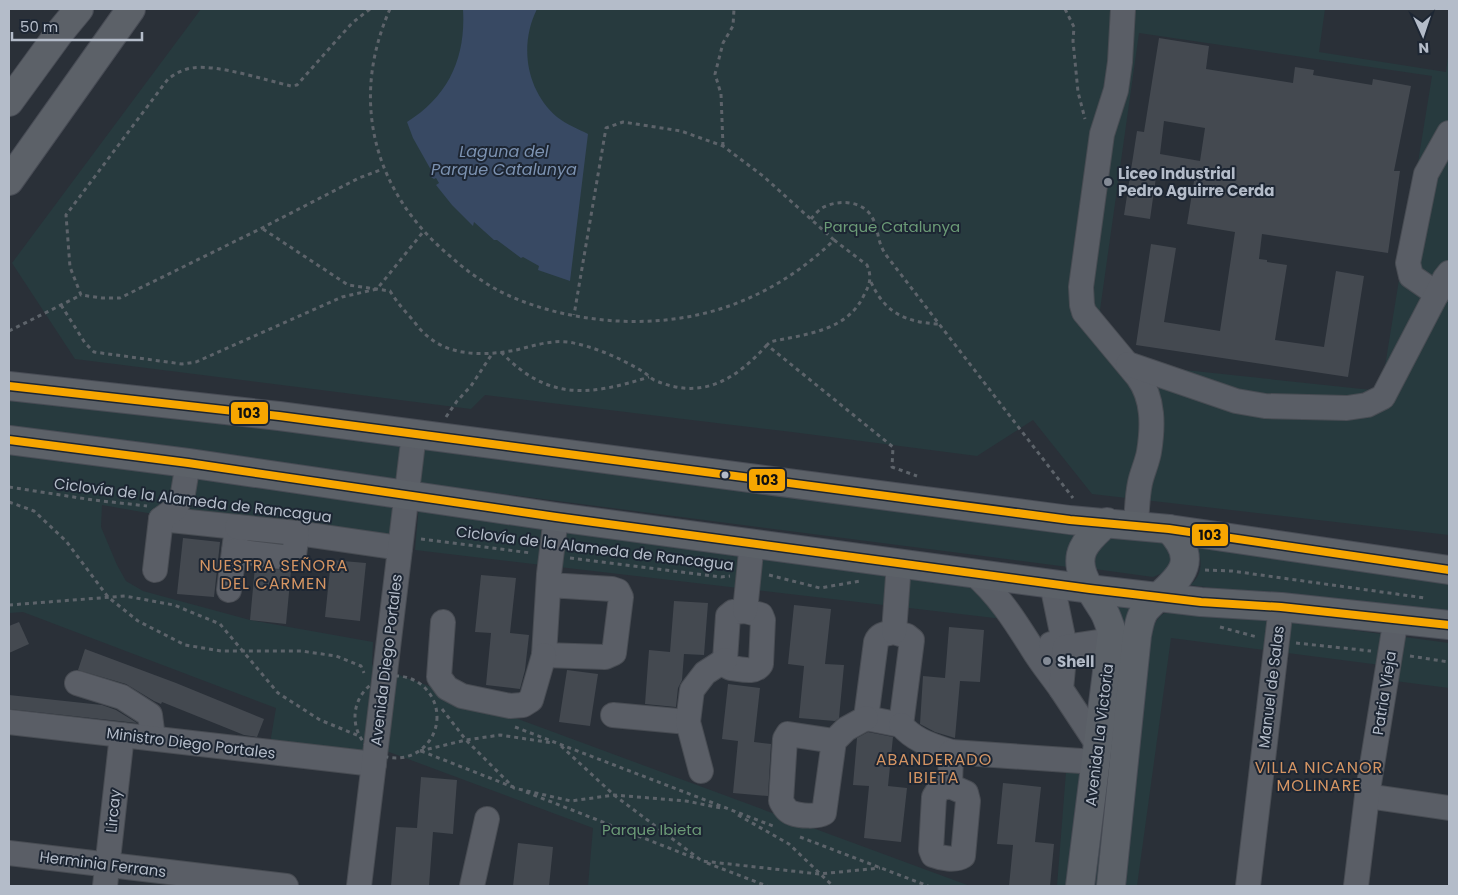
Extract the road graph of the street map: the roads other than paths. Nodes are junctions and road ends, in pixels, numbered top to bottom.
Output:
1 (79, 9) edge
2 (131, 9) edge
3 (1123, 9) edge
4 (9, 102) edge
5 (1449, 133) edge
6 (9, 181) edge
7 (1449, 274) edge
8 (1436, 294) junction
9 (1128, 364) junction
10 (9, 386) edge
11 (424, 435) junction
12 (9, 440) edge
13 (188, 463) junction
14 (406, 495) junction
15 (168, 514) junction
16 (556, 518) junction
17 (1098, 522) junction
18 (1136, 526) junction
19 (237, 527) junction
20 (1169, 529) junction
21 (297, 533) junction
22 (752, 542) junction
23 (400, 543) junction
24 (234, 551) junction
25 (155, 570) dead end
26 (1449, 570) edge
27 (899, 573) junction
28 (973, 573) junction
29 (1052, 584) junction
30 (549, 585) junction
31 (1090, 589) junction
32 (229, 590) dead end
33 (1160, 597) junction
34 (1281, 607) junction
35 (745, 611) junction
36 (1396, 618) junction
37 (444, 622) dead end
38 (1449, 625) edge
39 (894, 632) junction
40 (1028, 639) junction
41 (1111, 640) junction
42 (1065, 647) junction
43 (544, 655) junction
44 (725, 660) junction
45 (77, 683) dead end
46 (1061, 689) junction
47 (612, 715) dead end
48 (866, 718) junction
49 (9, 722) edge
50 (688, 722) junction
51 (901, 725) junction
52 (122, 735) junction
53 (153, 738) junction
54 (834, 741) dead end
55 (951, 752) junction
56 (1097, 754) junction
57 (374, 764) junction
58 (701, 770) dead end
59 (950, 786) dead end
60 (1367, 796) junction
61 (1449, 808) edge
62 (487, 819) dead end
63 (9, 853) edge
64 (106, 876) edge
65 (227, 883) edge
66 (286, 886) edge
67 (359, 886) edge
68 (472, 886) edge
69 (1080, 886) edge
70 (1111, 886) edge
71 (1248, 886) edge
72 (1356, 886) edge

1 - 4 main road
2 - 6 main road
3 - 9 street
5 - 8 street
7 - 8 street
8 - 9 street
9 - 18 street
10 - 11 main road
11 - 14 street, Avenida Diego Portales
11 - 17 main road
12 - 13 main road
13 - 14 main road
13 - 15 street
14 - 16 main road
14 - 23 street, Avenida Diego Portales
15 - 19 street
15 - 25 street
16 - 22 main road
16 - 30 street
17 - 18 main road
17 - 31 main road
18 - 20 main road
19 - 21 street
19 - 24 street
20 - 26 main road
20 - 33 main road
21 - 23 street
21 - 24 street
22 - 27 main road
22 - 35 street
23 - 57 street, Avenida Diego Portales
24 - 32 street
27 - 28 main road
27 - 39 street
28 - 29 main road
28 - 40 street
29 - 31 main road
29 - 42 street
30 - 43 street
30 - 43 street
31 - 33 main road
31 - 41 main road, Avenida La Victoria
33 - 34 main road
33 - 70 main road, Avenida La Victoria
34 - 36 main road
34 - 71 street, Manuel de Salas
35 - 44 street
35 - 44 street
36 - 38 main road
36 - 60 street, Patria Vieja
37 - 43 street
39 - 48 street
39 - 51 street
40 - 42 street
40 - 46 street
41 - 42 street
41 - 56 main road, Avenida La Victoria
42 - 46 street
44 - 50 street
45 - 53 street
46 - 56 street
47 - 50 street
48 - 51 street
48 - 54 street
49 - 52 street, Ministro Diego Portales
50 - 58 street
51 - 55 street
52 - 53 street, Ministro Diego Portales
52 - 64 street, Lircay
53 - 57 street, Ministro Diego Portales
55 - 56 street
55 - 59 street
56 - 69 main road, Avenida La Victoria
57 - 67 street, Avenida Diego Portales
60 - 61 street
60 - 72 street, Patria Vieja
62 - 68 street
63 - 64 street, Herminia Ferrans
64 - 65 street, Herminia Ferrans
65 - 66 street, Herminia Ferrans

